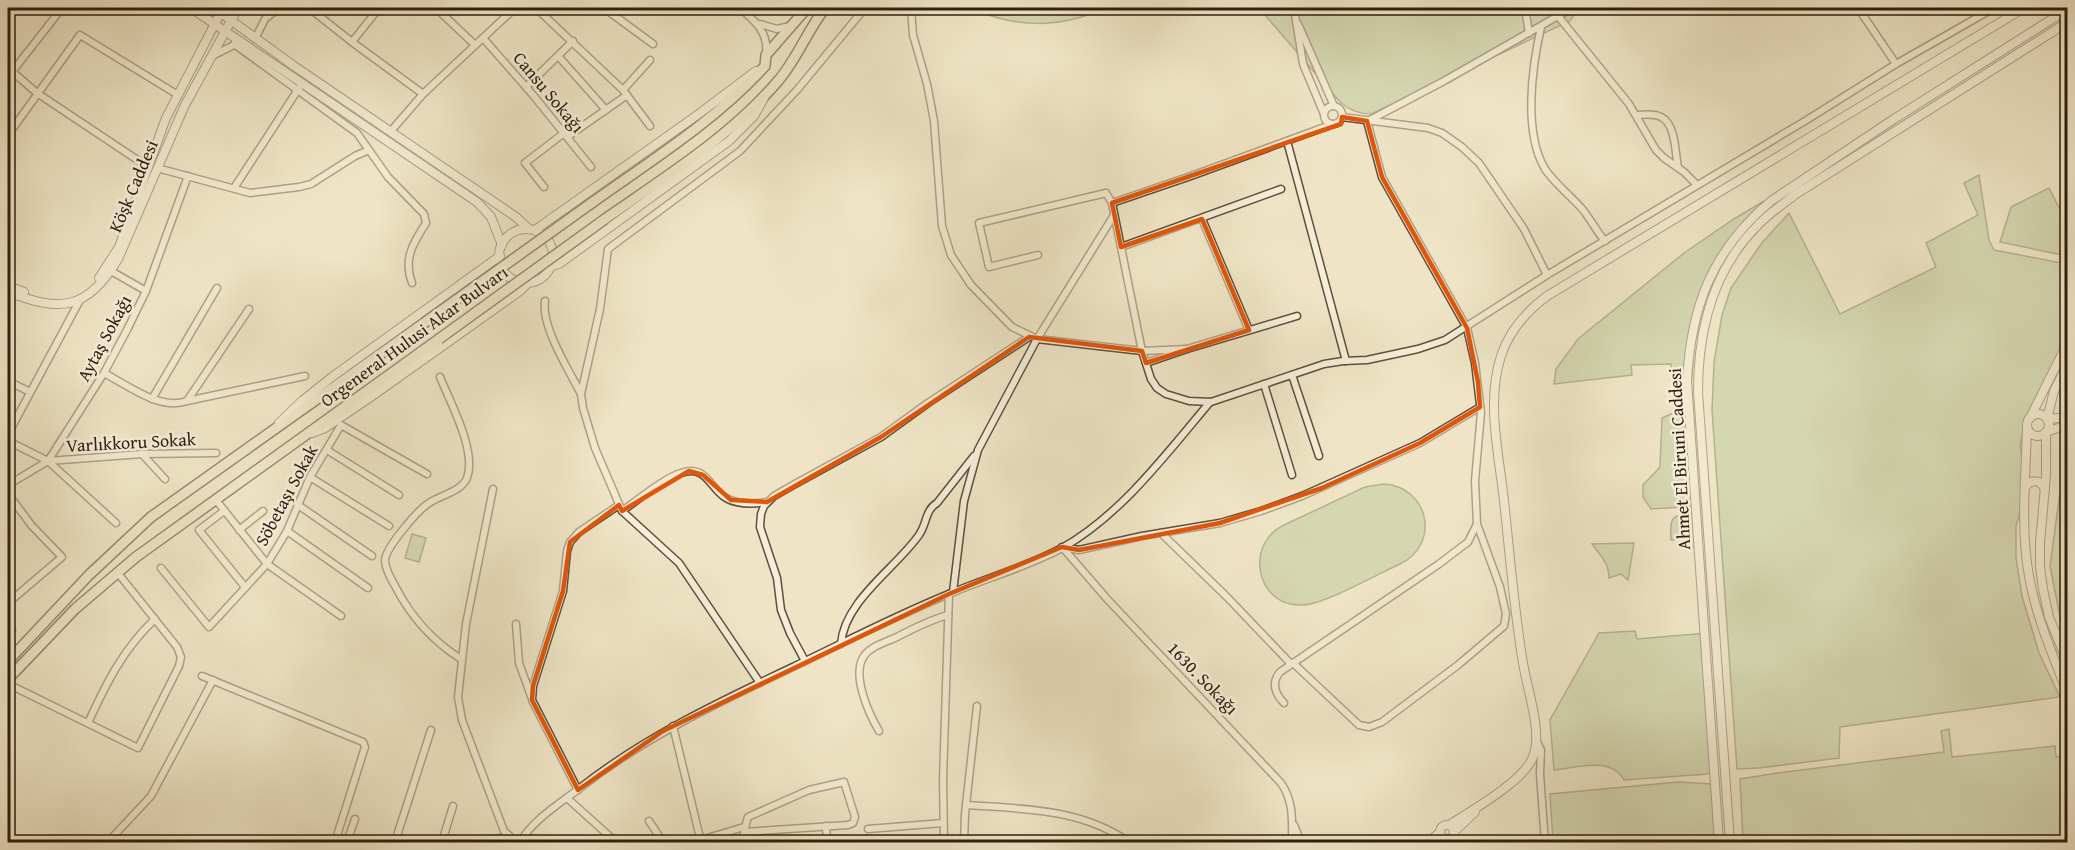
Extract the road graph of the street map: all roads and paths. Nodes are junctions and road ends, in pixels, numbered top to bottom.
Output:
1 (62, 8) edge
2 (191, 8) edge
3 (238, 8) edge
4 (279, 8) edge
5 (309, 8) edge
6 (379, 8) edge
7 (436, 8) edge
8 (515, 8) edge
9 (536, 8) edge
10 (604, 8) edge
11 (740, 8) edge
12 (807, 8) edge
13 (825, 8) edge
14 (866, 8) edge
15 (910, 8) edge
16 (1294, 8) edge
17 (1525, 8) edge
18 (1572, 8) edge
19 (1858, 8) edge
20 (1994, 8) edge
21 (2024, 8) edge
22 (219, 9) edge
23 (2067, 9) edge
24 (1294, 15) junction
25 (1558, 16) junction
26 (232, 21) junction
27 (2067, 22) edge
28 (756, 23) junction
29 (215, 24) junction
30 (794, 24) junction
31 (1541, 27) junction
32 (226, 30) junction
33 (1529, 33) junction
34 (483, 38) junction
35 (255, 39) junction
36 (573, 41) junction
37 (352, 42) junction
38 (238, 43) junction
39 (653, 44) dead end
40 (475, 45) junction
41 (766, 55) junction
42 (211, 56) junction
43 (558, 56) junction
44 (650, 60) dead end
45 (1896, 64) junction
46 (765, 66) junction
47 (10, 70) edge
48 (303, 82) junction
49 (526, 87) junction
50 (298, 90) junction
51 (625, 92) junction
52 (38, 93) junction
53 (423, 94) junction
54 (178, 95) junction
55 (765, 95) junction
56 (1334, 106) junction
57 (606, 110) junction
58 (1324, 114) junction
59 (1637, 115) junction
60 (1342, 117) junction
61 (1367, 121) junction
62 (1333, 124) junction
63 (650, 126) dead end
64 (391, 131) junction
65 (8, 135) edge
66 (566, 135) junction
67 (1287, 141) junction
68 (369, 150) junction
69 (148, 167) junction
70 (591, 167) dead end
71 (1678, 167) junction
72 (157, 168) junction
73 (188, 176) junction
74 (1697, 185) junction
75 (544, 187) dead end
76 (234, 188) junction
77 (1281, 189) dead end
78 (1786, 190) junction
79 (1791, 198) junction
80 (1112, 202) junction
81 (1114, 214) junction
82 (1202, 219) junction
83 (532, 230) junction
84 (1605, 241) junction
85 (502, 245) junction
86 (1121, 247) junction
87 (1038, 255) dead end
88 (500, 256) junction
89 (551, 266) junction
90 (111, 271) junction
91 (1547, 275) junction
92 (529, 282) junction
93 (412, 283) dead end
94 (8, 286) edge
95 (217, 288) dead end
96 (146, 291) junction
97 (8, 292) edge
98 (80, 300) junction
99 (545, 301) dead end
100 (249, 309) dead end
101 (1297, 316) dead end
102 (1467, 328) junction
103 (1249, 330) junction
104 (1029, 337) junction
105 (1037, 339) junction
106 (2067, 342) edge
107 (1187, 349) junction
108 (1142, 351) junction
109 (1346, 361) junction
110 (1146, 363) junction
111 (2067, 363) edge
112 (104, 373) junction
113 (1292, 375) junction
114 (305, 376) dead end
115 (440, 377) dead end
116 (8, 381) edge
117 (1264, 384) junction
118 (30, 392) junction
119 (581, 394) junction
120 (152, 399) junction
121 (187, 401) junction
122 (1210, 402) junction
123 (1480, 406) junction
124 (2067, 417) edge
125 (2030, 418) junction
126 (2047, 419) junction
127 (2067, 425) edge
128 (276, 428) junction
129 (2027, 428) junction
130 (2046, 432) junction
131 (8, 434) edge
132 (308, 435) junction
133 (8, 441) edge
134 (327, 450) junction
135 (978, 450) junction
136 (216, 453) dead end
137 (142, 454) junction
138 (1319, 456) dead end
139 (48, 462) junction
140 (427, 474) dead end
141 (1292, 475) dead end
142 (310, 477) junction
143 (165, 479) dead end
144 (8, 485) edge
145 (2025, 488) junction
146 (493, 489) dead end
147 (2045, 489) junction
148 (8, 494) edge
149 (399, 495) dead end
150 (216, 500) junction
151 (767, 502) junction
152 (298, 505) junction
153 (621, 508) junction
154 (224, 511) junction
155 (264, 511) dead end
156 (116, 523) dead end
157 (1477, 524) junction
158 (389, 526) dead end
159 (239, 530) junction
160 (286, 531) junction
161 (1161, 533) junction
162 (1062, 548) junction
163 (372, 556) dead end
164 (267, 564) junction
165 (161, 568) dead end
166 (117, 572) junction
167 (245, 587) junction
168 (368, 588) dead end
169 (951, 593) junction
170 (8, 603) edge
171 (948, 615) junction
172 (341, 616) dead end
173 (155, 619) junction
174 (516, 624) dead end
175 (841, 644) junction
176 (461, 659) junction
177 (8, 661) edge
178 (805, 661) junction
179 (1292, 664) junction
180 (2067, 664) edge
181 (202, 676) dead end
182 (8, 679) edge
183 (213, 680) junction
184 (760, 683) junction
185 (8, 684) edge
186 (2067, 694) edge
187 (532, 700) junction
188 (1284, 703) dead end
189 (977, 706) dead end
190 (88, 723) junction
191 (673, 726) junction
192 (431, 730) dead end
193 (879, 731) dead end
194 (1536, 741) junction
195 (578, 790) junction
196 (567, 798) junction
197 (966, 805) junction
198 (453, 806) dead end
199 (1728, 817) junction
200 (1717, 818) junction
201 (355, 819) dead end
202 (650, 821) dead end
203 (1293, 822) junction
204 (943, 823) junction
205 (826, 826) junction
206 (868, 829) dead end
207 (744, 830) junction
208 (1447, 836) edge
209 (508, 837) junction
210 (111, 839) edge
211 (119, 842) edge
212 (702, 842) edge
213 (334, 843) edge
214 (346, 843) edge
215 (395, 843) edge
216 (442, 843) edge
217 (467, 843) edge
218 (518, 843) edge
219 (615, 843) edge
220 (663, 843) edge
221 (694, 843) edge
222 (743, 843) edge
223 (827, 843) edge
224 (944, 843) edge
225 (964, 843) edge
226 (1129, 843) edge
227 (1292, 843) edge
228 (1301, 843) edge
229 (1429, 843) edge
230 (1545, 843) edge
231 (1719, 843) edge
232 (1730, 843) edge

1 - 47 street
2 - 29 street
3 - 26 street, Köşk Caddesi
4 - 35 street
5 - 37 street
6 - 37 street
7 - 40 street
8 - 34 street
9 - 36 street
10 - 39 street
11 - 28 street
12 - 30 main road
13 - 55 main road, Orgeneral Hulusi Akar Bulvarı
14 - 119 street
15 - 104 street
16 - 24 street
17 - 33 street
18 - 25 street
19 - 45 street
20 - 45 street
21 - 194 street
22 - 26 street
22 - 29 street, Köşk Caddesi
23 - 78 street, Ahmet El Biruni Caddesi
24 - 56 street
24 - 58 street
25 - 31 street
25 - 59 street
26 - 32 street, Köşk Caddesi
26 - 35 street
27 - 79 street, Ahmet El Biruni Caddesi
28 - 30 street
28 - 41 street
29 - 32 street
29 - 54 street, Köşk Caddesi
30 - 41 main road
31 - 33 street
31 - 84 street
32 - 38 street
32 - 42 street, Köşk Caddesi
33 - 61 street
34 - 40 street
34 - 49 street, Cansu Sokağı
35 - 64 street
36 - 43 street
36 - 51 street
37 - 53 street
38 - 42 street
38 - 48 street
38 - 50 street
40 - 53 street
41 - 46 main road
42 - 72 street, Köşk Caddesi
43 - 49 street
43 - 57 street
44 - 51 street
45 - 74 street
46 - 83 street
46 - 128 main road, Orgeneral Hulusi Akar Bulvarı, bridge
47 - 52 street
48 - 50 street
48 - 85 street
49 - 66 street, Cansu Sokağı
50 - 68 street
50 - 76 street
51 - 57 street
51 - 63 street
52 - 54 street
52 - 65 street
52 - 69 street
53 - 64 street
54 - 69 street, Köşk Caddesi
55 - 89 street
55 - 132 main road, Orgeneral Hulusi Akar Bulvarı, bridge
56 - 58 street
56 - 60 street
57 - 66 street
58 - 62 street
59 - 71 street
59 - 71 street
60 - 61 street
60 - 62 street
61 - 91 street
61 - 102 street
62 - 67 street
64 - 83 street
66 - 70 street, Cansu Sokağı
66 - 75 street
67 - 80 street
67 - 109 street
68 - 76 street
68 - 93 street
69 - 94 street, Köşk Caddesi
71 - 74 street
72 - 73 street
72 - 90 street, Köşk Caddesi
73 - 76 street
73 - 96 street, Aytaş Sokağı
74 - 84 street
77 - 82 street
78 - 79 street
78 - 200 street, Ahmet El Biruni Caddesi
79 - 199 street, Ahmet El Biruni Caddesi
80 - 81 street
80 - 87 street
81 - 86 street
81 - 105 street
82 - 86 street
82 - 103 street
83 - 85 street
83 - 89 street
84 - 91 street
85 - 88 street
86 - 108 street
88 - 92 street
88 - 128 street
89 - 92 street
90 - 96 street
90 - 98 street, Köşk Caddesi
91 - 102 street
92 - 132 street
95 - 120 street
96 - 112 street, Aytaş Sokağı
97 - 98 street
98 - 118 street
99 - 119 street
100 - 121 street
101 - 103 street
102 - 109 street
102 - 123 street
103 - 107 street
104 - 105 street
104 - 151 street
105 - 108 street
105 - 135 street
106 - 125 street
107 - 108 street
107 - 110 street
108 - 110 street
109 - 113 street
110 - 122 street
111 - 126 street
112 - 120 street
112 - 139 street, Aytaş Sokağı
113 - 117 street
113 - 138 street
114 - 121 street
115 - 176 street
116 - 118 street
117 - 122 street
117 - 141 street
118 - 131 street
119 - 153 street
120 - 121 street
122 - 162 street
123 - 157 street
123 - 161 street
124 - 126 street
125 - 126 street
125 - 129 street
126 - 130 street
127 - 130 street
128 - 177 main road, Orgeneral Hulusi Akar Bulvarı
129 - 130 street
129 - 145 street
130 - 147 street
132 - 150 main road, Orgeneral Hulusi Akar Bulvarı
133 - 139 street
134 - 140 street, Söbetaşı Sokak
134 - 142 street, Söbetaşı Sokak
134 - 149 street
135 - 169 street
135 - 175 street
136 - 137 street, Varlıkkoru Sokak
137 - 139 street, Varlıkkoru Sokak
137 - 143 street
139 - 144 street, Aytaş Sokağı
139 - 156 street
142 - 152 street, Söbetaşı Sokak
142 - 158 street
145 - 147 street
145 - 186 street
146 - 176 street
147 - 180 street
148 - 170 street
150 - 154 street
150 - 166 main road, Orgeneral Hulusi Akar Bulvarı
151 - 153 street
151 - 178 street
152 - 160 street, Söbetaşı Sokak
152 - 163 street
153 - 184 street
153 - 187 street
154 - 159 street
154 - 167 street
155 - 159 street
157 - 179 street
157 - 179 street
159 - 164 street
160 - 164 street, Söbetaşı Sokak
160 - 168 street
161 - 162 street
161 - 179 street
162 - 169 street
162 - 203 street, 1630. Sokağı
164 - 167 street, Söbetaşı Sokak
164 - 172 street
165 - 167 street, Söbetaşı Sokak
166 - 173 street
166 - 182 main road, Orgeneral Hulusi Akar Bulvarı
169 - 171 street
169 - 175 street
171 - 193 street
171 - 204 street
173 - 190 street
173 - 190 street
174 - 187 street
175 - 178 street
176 - 209 street
178 - 184 street
179 - 188 street
181 - 183 street
183 - 210 street
183 - 213 street
184 - 191 street
185 - 190 street
187 - 195 street
189 - 197 street
191 - 195 street
191 - 212 street
192 - 215 street
194 - 208 street
194 - 230 street
195 - 196 street
196 - 218 street
196 - 219 street
197 - 225 street
197 - 226 street
198 - 216 street
199 - 200 street
199 - 232 street, Ahmet El Biruni Caddesi
200 - 231 street, Ahmet El Biruni Caddesi
201 - 214 street
202 - 220 street
203 - 227 street, 1630. Sokağı
203 - 228 street
204 - 206 street
204 - 224 street
205 - 207 street
205 - 207 street
205 - 223 street
207 - 212 street
207 - 222 street
208 - 229 street
209 - 217 street
209 - 218 street
210 - 211 street
212 - 221 street

